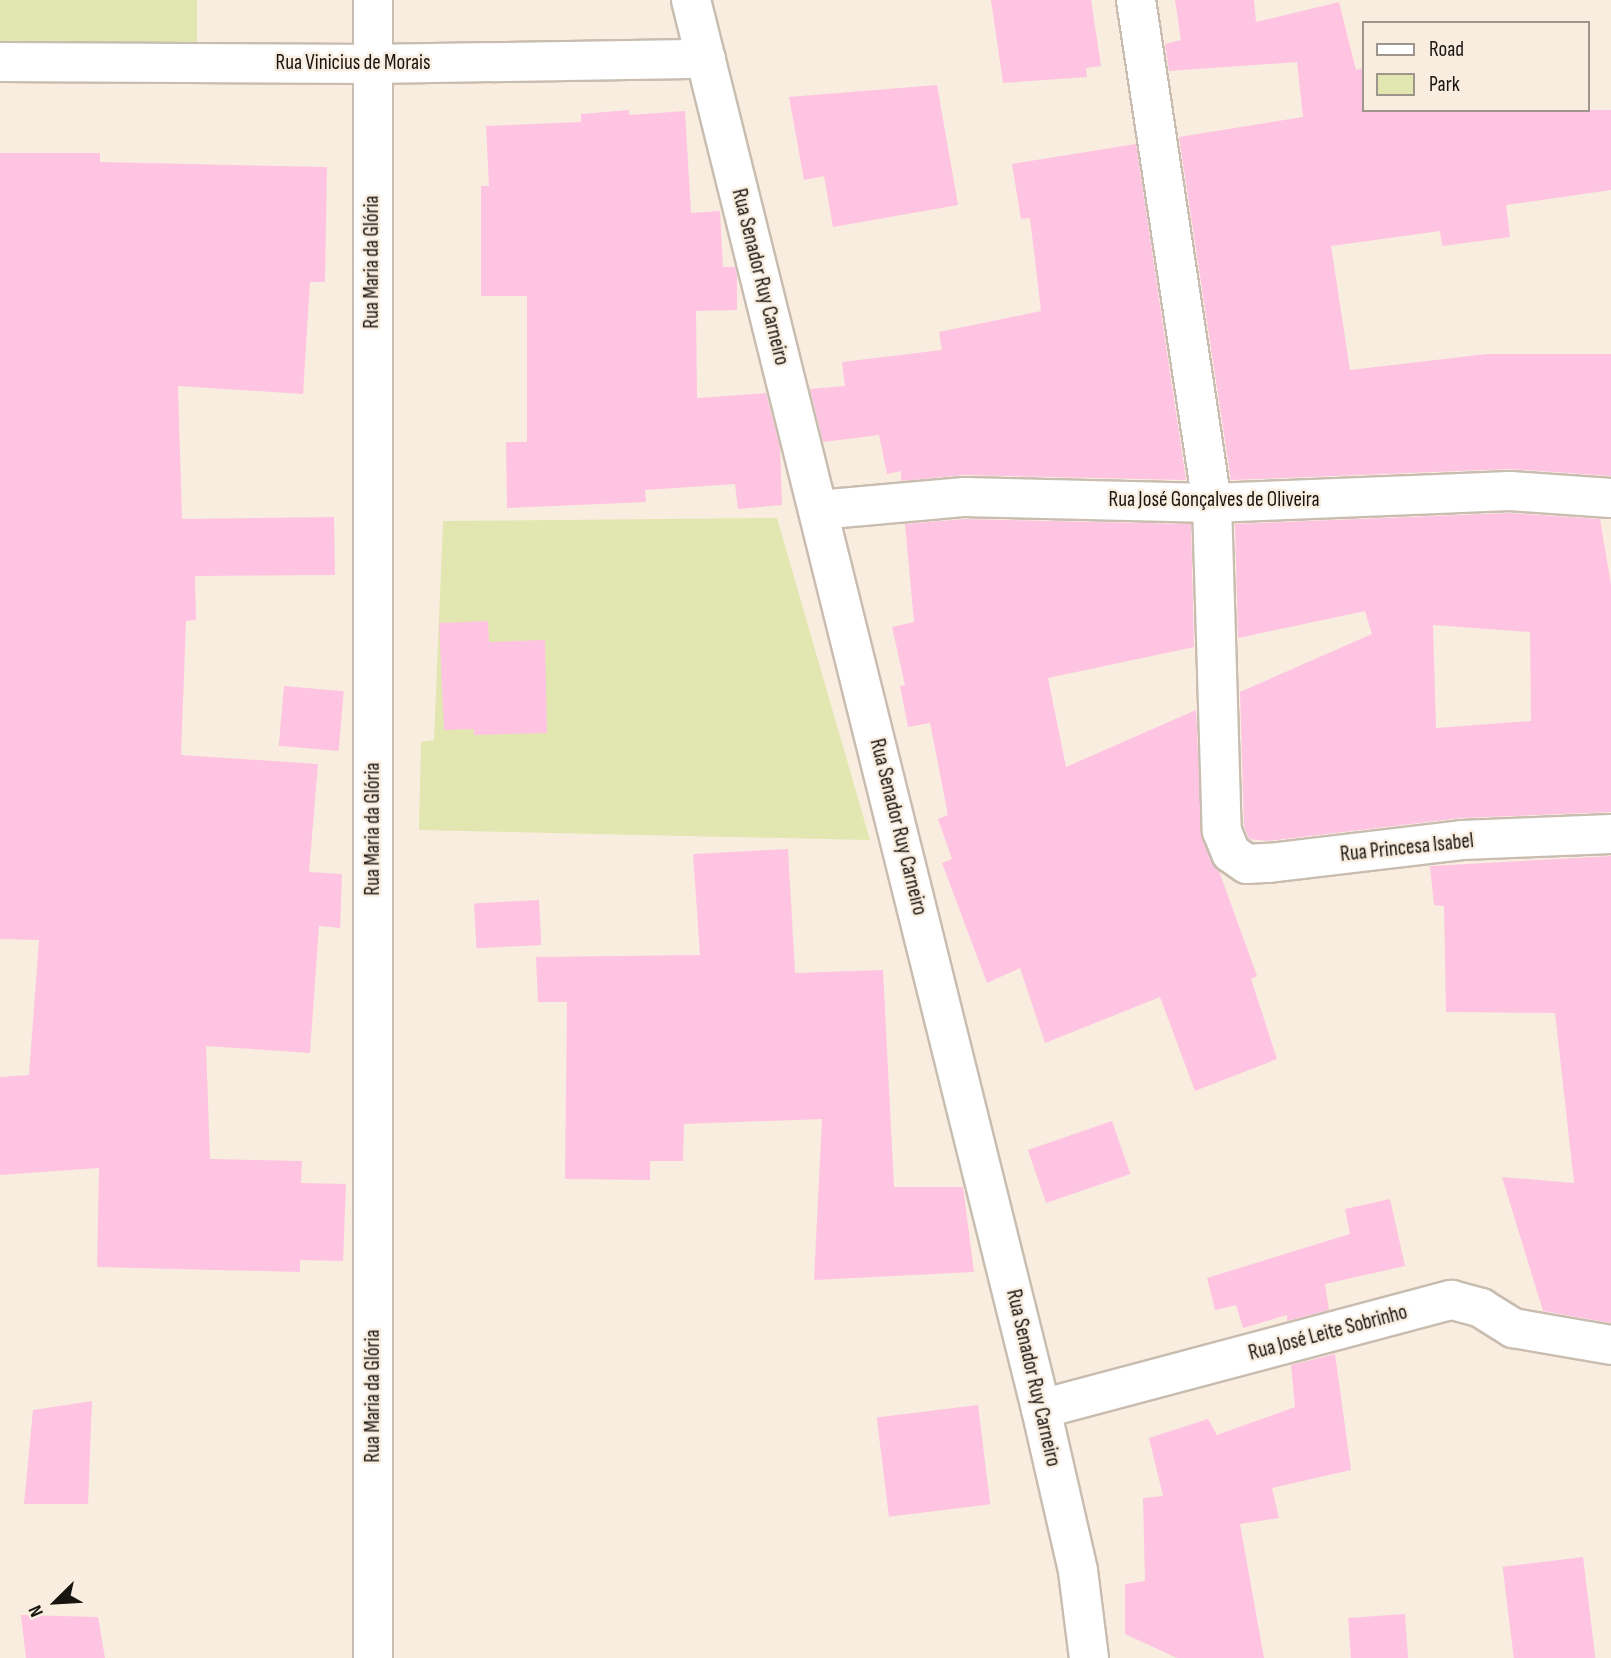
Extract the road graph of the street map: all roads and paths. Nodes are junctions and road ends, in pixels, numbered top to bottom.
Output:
1 (373, 0) edge
2 (691, 0) edge
3 (1136, 0) edge
4 (706, 59) junction
5 (0, 62) edge
6 (372, 64) junction
7 (1611, 498) edge
8 (1212, 503) junction
9 (818, 510) junction
10 (1611, 834) edge
11 (1611, 1345) edge
12 (1041, 1409) junction
13 (373, 1658) edge
14 (1090, 1658) edge

1 - 6 street, Rua Maria da Glória
2 - 4 street, Rua Senador Ruy Carneiro
3 - 8 street
4 - 6 street, Rua Vinicius de Morais
4 - 9 street, Rua Senador Ruy Carneiro
5 - 6 street, Rua Vinicius de Morais
6 - 13 street, Rua Maria da Glória
7 - 8 street, Rua José Gonçalves de Oliveira
8 - 9 street, Rua José Gonçalves de Oliveira
8 - 10 street, Rua Princesa Isabel
9 - 12 street, Rua Senador Ruy Carneiro
11 - 12 street, Rua José Leite Sobrinho
12 - 14 street, Rua Senador Ruy Carneiro

